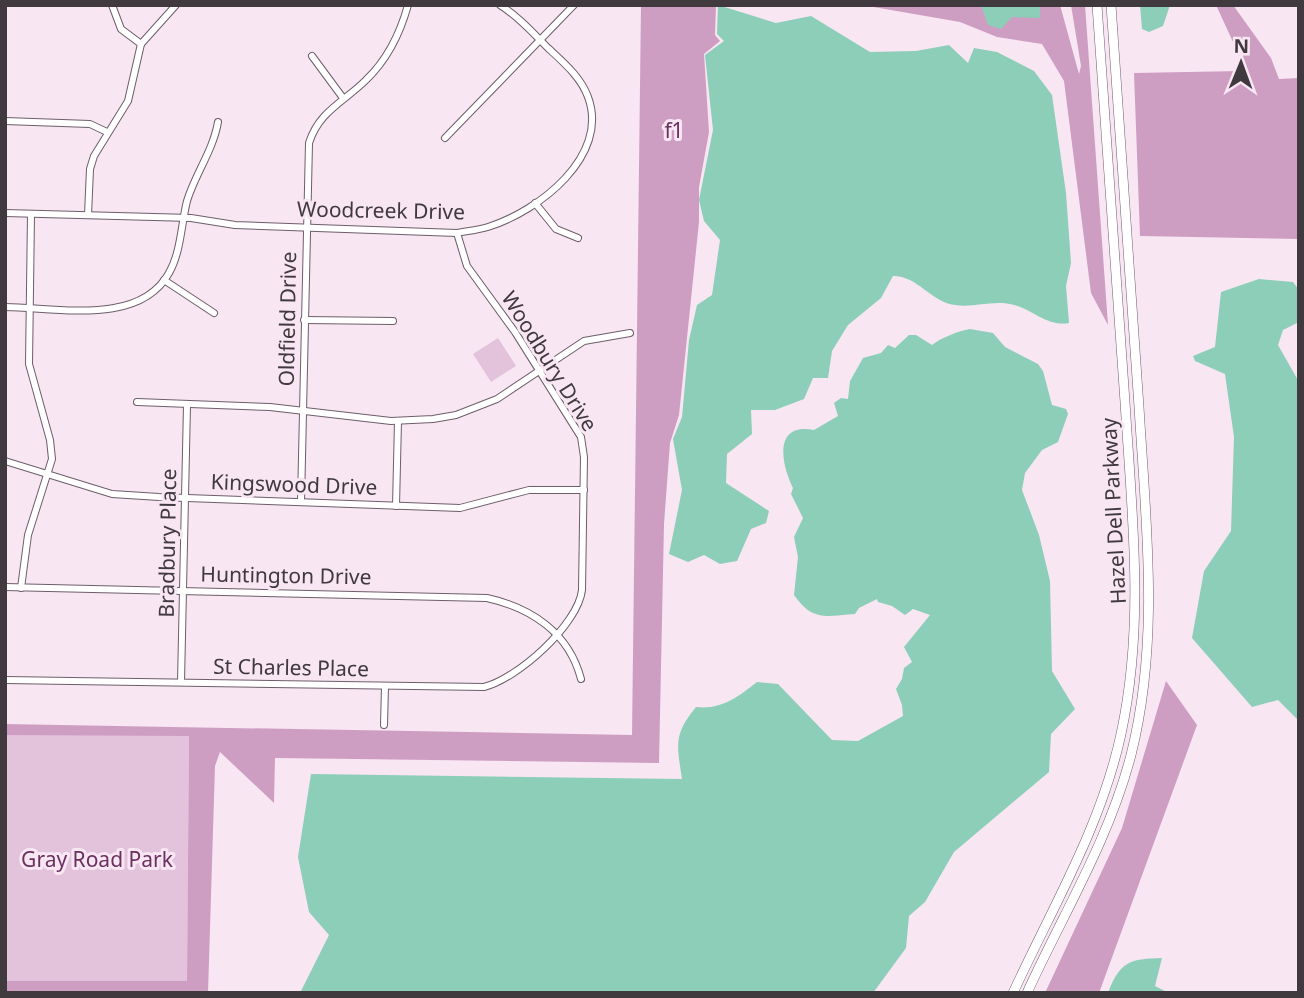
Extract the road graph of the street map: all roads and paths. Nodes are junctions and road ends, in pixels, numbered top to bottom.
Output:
1 (112, 5) edge
2 (176, 5) edge
3 (408, 5) edge
4 (500, 5) edge
5 (574, 5) edge
6 (1097, 5) edge
7 (1111, 5) edge
8 (541, 40) junction
9 (141, 44) junction
10 (312, 56) dead end
11 (343, 98) junction
12 (5, 121) edge
13 (218, 122) dead end
14 (107, 132) junction
15 (445, 138) dead end
16 (536, 203) junction
17 (5, 213) edge
18 (31, 214) junction
19 (88, 215) junction
20 (183, 218) junction
21 (306, 226) junction
22 (457, 233) junction
23 (578, 238) dead end
24 (164, 280) junction
25 (5, 307) edge
26 (29, 307) junction
27 (214, 313) dead end
28 (304, 320) junction
29 (393, 321) dead end
30 (630, 333) dead end
31 (540, 371) junction
32 (137, 402) dead end
33 (187, 405) junction
34 (303, 410) junction
35 (398, 421) junction
36 (5, 461) edge
37 (49, 474) junction
38 (584, 489) junction
39 (185, 497) junction
40 (301, 502) junction
41 (396, 506) junction
42 (5, 587) edge
43 (21, 588) junction
44 (183, 590) junction
45 (556, 634) junction
46 (5, 680) edge
47 (581, 680) dead end
48 (181, 682) junction
49 (385, 686) junction
50 (384, 725) dead end
51 (1013, 993) edge
52 (1027, 993) edge

1 - 9 street
2 - 9 street
3 - 11 street, Oldfield Drive
4 - 8 street, Woodcreek Drive
5 - 8 street
6 - 51 main road, Hazel Dell Parkway
7 - 52 main road, Hazel Dell Parkway
8 - 15 street
8 - 16 street, Woodcreek Drive
9 - 14 street
10 - 11 street
11 - 21 street, Oldfield Drive
12 - 14 street
13 - 20 street
14 - 19 street
16 - 22 street, Woodcreek Drive
16 - 23 street
17 - 18 street, Woodcreek Drive
18 - 19 street, Woodcreek Drive
18 - 26 street
19 - 20 street, Woodcreek Drive
20 - 21 street, Woodcreek Drive
20 - 24 street
21 - 22 street, Woodcreek Drive
21 - 28 street, Oldfield Drive
22 - 31 street, Woodbury Drive
24 - 26 street
24 - 27 street
25 - 26 street
26 - 37 street
28 - 29 street
28 - 34 street, Oldfield Drive
30 - 31 street
31 - 35 street
31 - 38 street, Woodbury Drive
32 - 33 street
33 - 34 street
33 - 39 street, Bradbury Place
34 - 35 street
34 - 40 street, Oldfield Drive
35 - 41 street
36 - 37 street, Kingswood Drive
37 - 39 street, Kingswood Drive
37 - 43 street
38 - 41 street, Kingswood Drive
38 - 45 street, Woodbury Drive
39 - 40 street, Kingswood Drive
39 - 44 street, Bradbury Place
40 - 41 street, Kingswood Drive
42 - 43 street, Huntington Drive
43 - 44 street, Huntington Drive
44 - 45 street, Huntington Drive
44 - 48 street, Bradbury Place
45 - 47 street, Huntington Drive
45 - 49 street, St Charles Place
46 - 48 street, St Charles Place
48 - 49 street, St Charles Place
49 - 50 street

